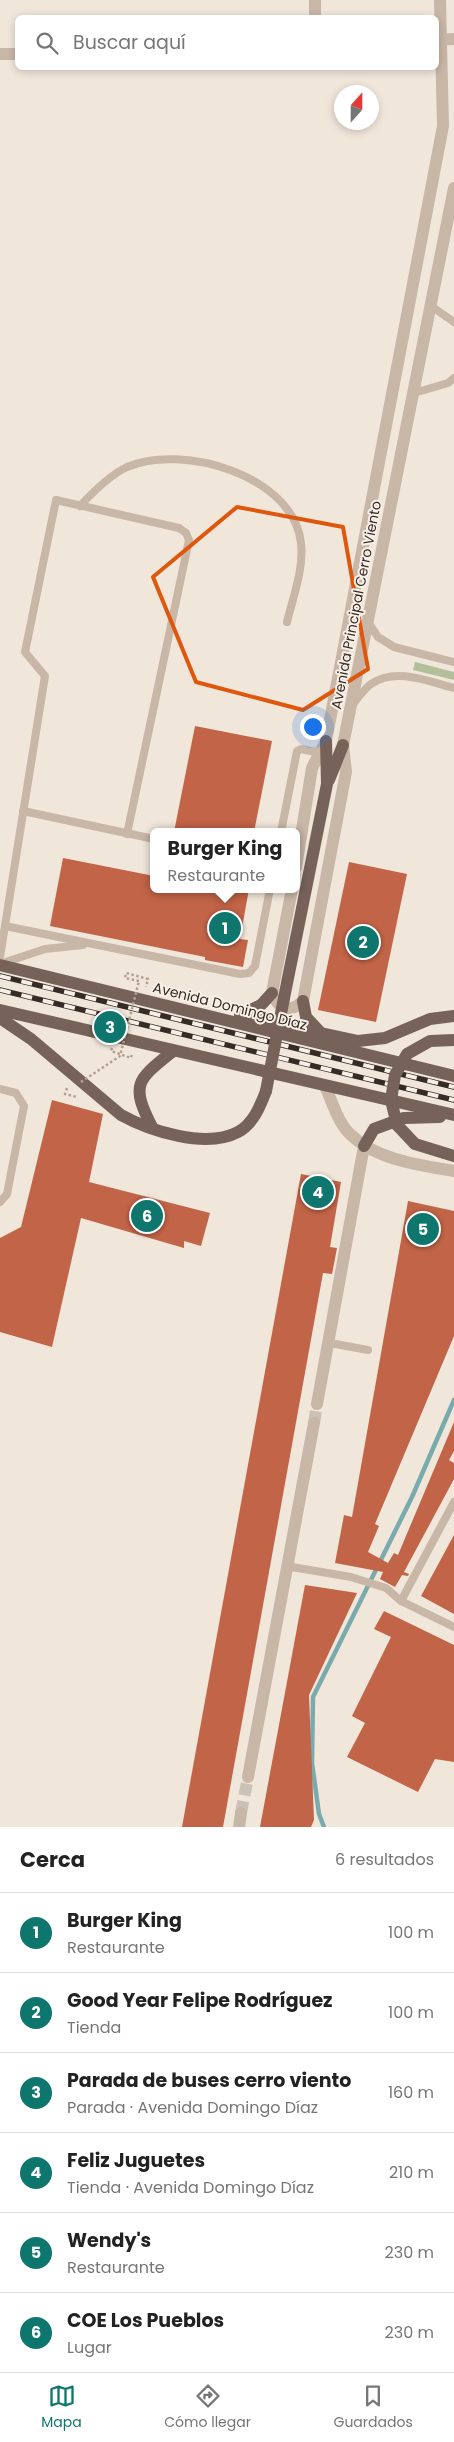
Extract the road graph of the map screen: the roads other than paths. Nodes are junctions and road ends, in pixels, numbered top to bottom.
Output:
1 (315, 0) edge
2 (440, 0) edge
3 (315, 15) edge
4 (444, 40) edge
5 (0, 54) edge
6 (15, 54) edge
7 (454, 188) edge
8 (449, 238) edge
9 (431, 306) junction
10 (454, 322) edge
11 (454, 378) edge
12 (414, 393) junction
13 (80, 506) junction
14 (288, 622) dead end
15 (368, 622) junction
16 (454, 662) edge
17 (454, 688) edge
18 (353, 704) junction
19 (343, 745) junction
20 (323, 747) junction
21 (327, 784) junction
22 (23, 811) junction
23 (282, 828) edge
24 (127, 834) junction
25 (150, 838) edge
26 (300, 842) edge
27 (269, 893) edge
28 (291, 893) edge
29 (5, 926) junction
30 (93, 944) junction
31 (0, 957) edge
32 (0, 964) edge
33 (272, 993) junction
34 (303, 1001) junction
35 (0, 1010) edge
36 (242, 1015) junction
37 (211, 1016) junction
38 (454, 1016) edge
39 (0, 1018) edge
40 (321, 1033) junction
41 (454, 1040) edge
42 (173, 1051) junction
43 (454, 1076) edge
44 (325, 1086) junction
45 (0, 1089) edge
46 (454, 1116) edge
47 (152, 1127) junction
48 (364, 1146) junction
49 (454, 1156) edge
50 (454, 1171) edge
51 (0, 1202) edge
52 (330, 1343) junction
53 (368, 1350) dead end
54 (317, 1404) tunnel mouth
55 (314, 1423) tunnel mouth
56 (454, 1502) edge
57 (286, 1566) junction
58 (401, 1600) junction
59 (454, 1627) edge
60 (248, 1777) tunnel mouth
61 (241, 1813) tunnel mouth
62 (239, 1827) edge

1 - 3 street
2 - 4 street, Avenida Principal Cerro Viento
4 - 20 street, Avenida Principal Cerro Viento
5 - 6 street
7 - 8 street, Avenida Principal Cerro Viento
8 - 9 street, Avenida Principal Cerro Viento
9 - 10 lane
9 - 12 street, Avenida Principal Cerro Viento
11 - 12 lane
12 - 15 street, Avenida Principal Cerro Viento
13 - 14 lane
13 - 22 lane
13 - 24 lane
15 - 16 lane
15 - 18 street, Avenida Principal Cerro Viento
17 - 18 lane
18 - 19 street, Avenida Principal Cerro Viento
19 - 21 main road
19 - 34 street, Avenida Principal Cerro Viento
20 - 21 main road
20 - 23 lane
20 - 26 street, Avenida Principal Cerro Viento
21 - 47 main road, bridge
22 - 24 lane
22 - 29 lane
24 - 25 lane
27 - 30 lane
28 - 33 street
29 - 30 lane
29 - 31 lane
30 - 32 lane
32 - 37 main road, Avenida Domingo Díaz
33 - 34 street
33 - 36 main road
34 - 40 main road
35 - 42 main road
36 - 37 main road
36 - 40 main road
37 - 43 main road, Avenida Domingo Díaz
38 - 40 main road
39 - 47 main road
41 - 49 main road, bridge
42 - 44 main road
42 - 47 main road
44 - 46 main road
44 - 48 street
45 - 51 lane
46 - 48 main road
48 - 50 street
48 - 52 street
52 - 53 lane
52 - 54 street
55 - 57 street
56 - 58 lane
57 - 58 lane
57 - 60 street
58 - 59 lane
61 - 62 street

